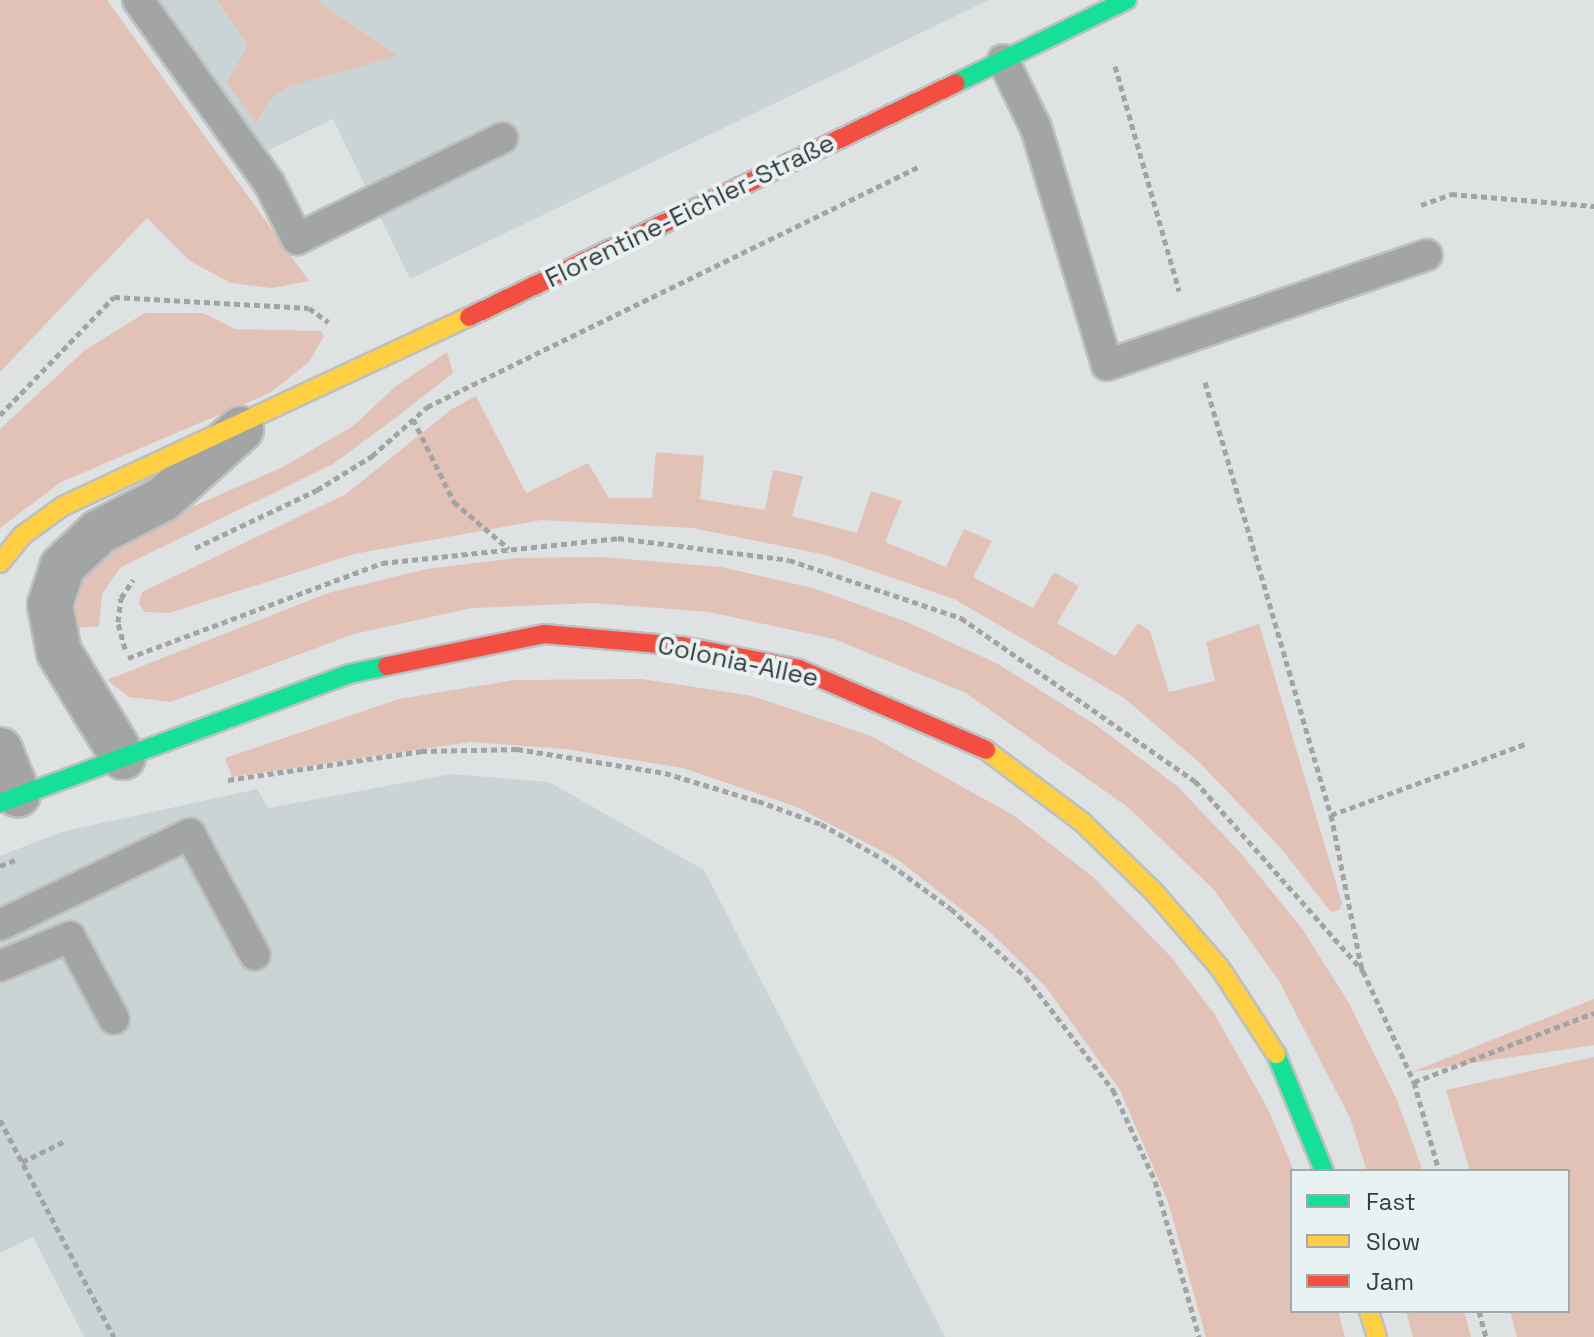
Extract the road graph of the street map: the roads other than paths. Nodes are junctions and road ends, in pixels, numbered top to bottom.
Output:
1 (138, 0) edge
2 (1127, 0) edge
3 (1003, 60) junction
4 (502, 138) dead end
5 (1427, 255) dead end
6 (252, 420) junction
7 (0, 563) edge
8 (0, 750) edge
9 (123, 757) junction
10 (9, 799) edge
11 (0, 925) edge
12 (255, 955) dead end
13 (0, 966) edge
14 (114, 1019) dead end
15 (1323, 1169) edge
16 (1370, 1313) edge
17 (1377, 1337) edge

1 - 4 lane
2 - 3 main road, Florentine-Eichler-Straße
3 - 5 lane
3 - 6 main road, Florentine-Eichler-Straße
6 - 7 main road, Florentine-Eichler-Straße
6 - 9 street, Florentine-Eichler-Straße
8 - 10 street
9 - 10 main road, Colonia-Allee
9 - 15 main road, Colonia-Allee
11 - 12 lane
13 - 14 lane
16 - 17 main road

